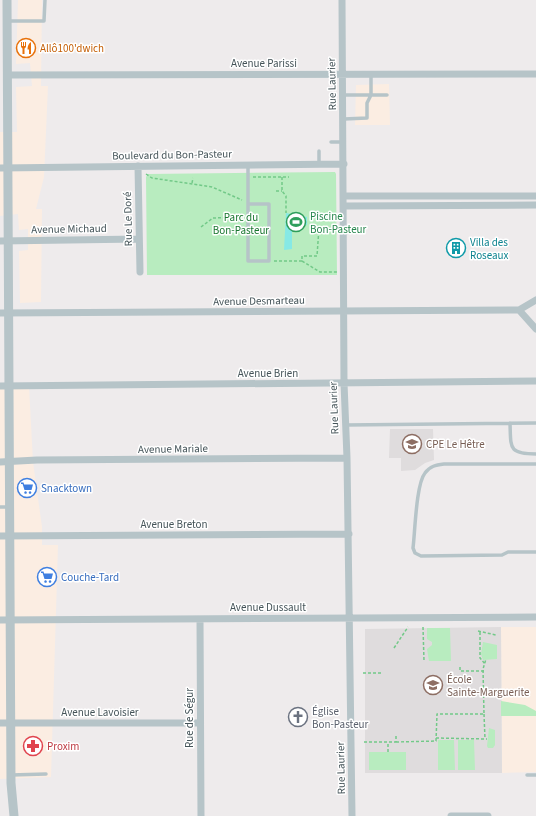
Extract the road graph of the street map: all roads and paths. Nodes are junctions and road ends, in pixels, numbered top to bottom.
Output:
1 (7, 0) edge
2 (45, 0) edge
3 (342, 0) edge
4 (7, 21) junction
5 (343, 74) junction
6 (371, 74) junction
7 (536, 74) edge
8 (520, 75) junction
9 (536, 78) edge
10 (5, 80) edge
11 (343, 95) junction
12 (371, 95) junction
13 (386, 95) dead end
14 (344, 119) junction
15 (331, 142) dead end
16 (344, 142) junction
17 (320, 151) dead end
18 (319, 164) junction
19 (344, 164) junction
20 (248, 165) junction
21 (138, 166) junction
22 (4, 168) edge
23 (146, 174) dead end
24 (255, 177) dead end
25 (282, 177) junction
26 (289, 177) dead end
27 (193, 178) dead end
28 (192, 183) junction
29 (282, 191) junction
30 (276, 192) dead end
31 (344, 196) junction
32 (425, 196) junction
33 (476, 196) junction
34 (536, 196) edge
35 (248, 204) junction
36 (536, 205) edge
37 (344, 206) junction
38 (425, 206) junction
39 (476, 206) junction
40 (286, 213) dead end
41 (248, 217) junction
42 (201, 227) dead end
43 (319, 228) dead end
44 (139, 239) junction
45 (4, 241) edge
46 (302, 252) dead end
47 (302, 256) junction
48 (277, 261) dead end
49 (302, 261) junction
50 (140, 272) dead end
51 (338, 272) dead end
52 (536, 300) edge
53 (519, 310) junction
54 (344, 311) junction
55 (4, 314) edge
56 (536, 330) edge
57 (536, 381) edge
58 (344, 383) junction
59 (4, 386) edge
60 (510, 423) junction
61 (536, 423) edge
62 (346, 425) junction
63 (536, 454) edge
64 (347, 458) junction
65 (4, 461) edge
66 (536, 464) edge
67 (5, 507) edge
68 (349, 534) junction
69 (0, 536) edge
70 (10, 536) junction
71 (536, 552) edge
72 (42, 577) dead end
73 (45, 577) dead end
74 (536, 617) edge
75 (350, 618) junction
76 (200, 619) junction
77 (0, 620) edge
78 (10, 620) junction
79 (408, 627) dead end
80 (423, 627) dead end
81 (496, 635) dead end
82 (394, 648) dead end
83 (486, 660) dead end
84 (424, 661) dead end
85 (485, 664) junction
86 (460, 667) dead end
87 (484, 670) junction
88 (363, 673) dead end
89 (383, 673) dead end
90 (484, 714) junction
91 (0, 723) edge
92 (11, 723) junction
93 (200, 723) junction
94 (396, 735) dead end
95 (436, 738) junction
96 (364, 742) dead end
97 (388, 742) junction
98 (396, 742) junction
99 (388, 752) dead end
100 (46, 774) dead end
101 (11, 775) junction
102 (527, 775) dead end
103 (536, 775) edge
104 (14, 816) edge
105 (201, 816) edge
106 (352, 816) edge
107 (451, 816) edge
108 (487, 816) edge

1 - 4 street
2 - 4 lane
3 - 5 street, Rue Laurier
4 - 10 street
5 - 6 street, Avenue Parissi
5 - 10 street, Avenue Parissi
5 - 11 street, Rue Laurier
6 - 8 street, Avenue Parissi
6 - 12 lane
7 - 8 street, Avenue Parissi
8 - 9 street, Avenue Parissi
10 - 22 street
11 - 12 lane
11 - 14 street, Rue Laurier
12 - 13 lane
12 - 14 lane
14 - 16 street, Rue Laurier
15 - 16 lane
16 - 19 street, Rue Laurier
17 - 18 lane
18 - 19 street, Boulevard du Bon-Pasteur
18 - 20 street, Boulevard du Bon-Pasteur
19 - 31 street, Rue Laurier
20 - 21 street, Boulevard du Bon-Pasteur
20 - 35 lane
21 - 22 street, Boulevard du Bon-Pasteur
21 - 44 street, Rue Le Doré
22 - 45 street
23 - 28 path
24 - 25 path
25 - 26 path
25 - 29 path
27 - 28 path
28 - 35 path
29 - 30 path
29 - 40 path
31 - 32 street
31 - 37 street, Rue Laurier
32 - 33 street
32 - 38 lane
33 - 34 street
33 - 39 lane
35 - 41 lane
35 - 41 lane
36 - 39 street
37 - 38 street
37 - 54 street, Rue Laurier
38 - 39 street
41 - 42 path
43 - 47 path
44 - 45 street, Avenue Michaud
44 - 50 street, Rue Le Doré
45 - 55 street
46 - 47 path
47 - 49 path
48 - 49 path
49 - 51 path
52 - 53 street
53 - 54 street, Avenue Desmarteau
53 - 56 street
54 - 55 street, Avenue Desmarteau
54 - 58 street, Rue Laurier
55 - 59 street
57 - 58 street, Avenue Brien
58 - 59 street, Avenue Brien
58 - 62 street, Rue Laurier
59 - 65 street
60 - 61 lane
60 - 62 lane
60 - 63 lane
62 - 64 street, Rue Laurier
64 - 65 street, Avenue Mariale
64 - 68 street, Rue Laurier
65 - 67 street
66 - 71 lane
67 - 70 street
68 - 70 street, Avenue Breton
68 - 75 street, Rue Laurier
69 - 70 street, Avenue Breton
70 - 78 street
72 - 73 path
74 - 75 street, Avenue Dussault
75 - 76 street, Avenue Dussault
75 - 106 street, Rue Laurier
76 - 78 street, Avenue Dussault
76 - 93 street, Rue de Ségur
77 - 78 street, Avenue Dussault
78 - 92 street
79 - 82 path
80 - 84 path
81 - 85 path
83 - 85 path
85 - 87 path
86 - 87 path
87 - 90 path
88 - 89 path
90 - 95 path
90 - 95 path
91 - 92 street, Avenue Lavoisier
92 - 93 street, Avenue Lavoisier
92 - 101 street
93 - 105 street, Rue de Ségur
94 - 98 path
95 - 98 path
96 - 97 path
97 - 98 path
97 - 99 path
100 - 101 lane
101 - 104 street
102 - 103 lane
107 - 108 street

